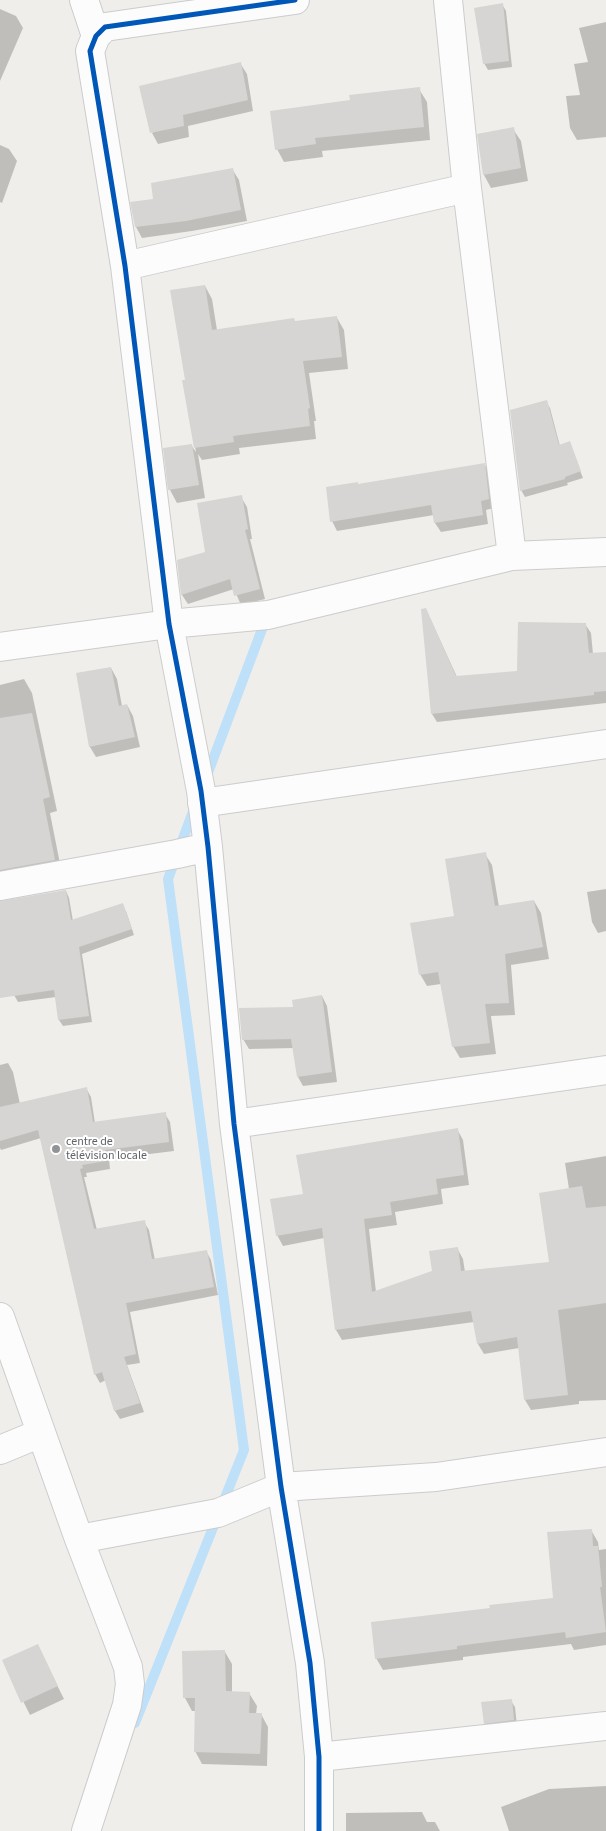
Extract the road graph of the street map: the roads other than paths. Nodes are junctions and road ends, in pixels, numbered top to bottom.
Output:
1 (84, 0) edge
2 (295, 0) edge
3 (448, 0) edge
4 (96, 36) junction
5 (468, 188) junction
6 (125, 266) junction
7 (606, 552) edge
8 (512, 556) junction
9 (169, 624) junction
10 (0, 647) edge
11 (606, 744) edge
12 (202, 803) junction
13 (208, 847) junction
14 (0, 886) edge
15 (606, 1070) edge
16 (234, 1124) junction
17 (0, 1317) edge
18 (41, 1433) junction
19 (0, 1450) edge
20 (606, 1452) edge
21 (281, 1487) junction
22 (79, 1539) junction
23 (606, 1726) edge
24 (319, 1757) junction
25 (86, 1831) edge
26 (319, 1831) edge

1 - 4 street
2 - 4 street
3 - 5 street
4 - 6 street
5 - 6 street
5 - 8 street
6 - 9 street
7 - 8 street
8 - 9 street
9 - 10 street
9 - 12 street
11 - 12 street
12 - 13 street
13 - 14 street
13 - 16 street
15 - 16 street
16 - 21 street
17 - 18 street
18 - 19 street
18 - 22 street
20 - 21 street
21 - 22 street
21 - 24 street
22 - 25 street
23 - 24 street
24 - 26 street

